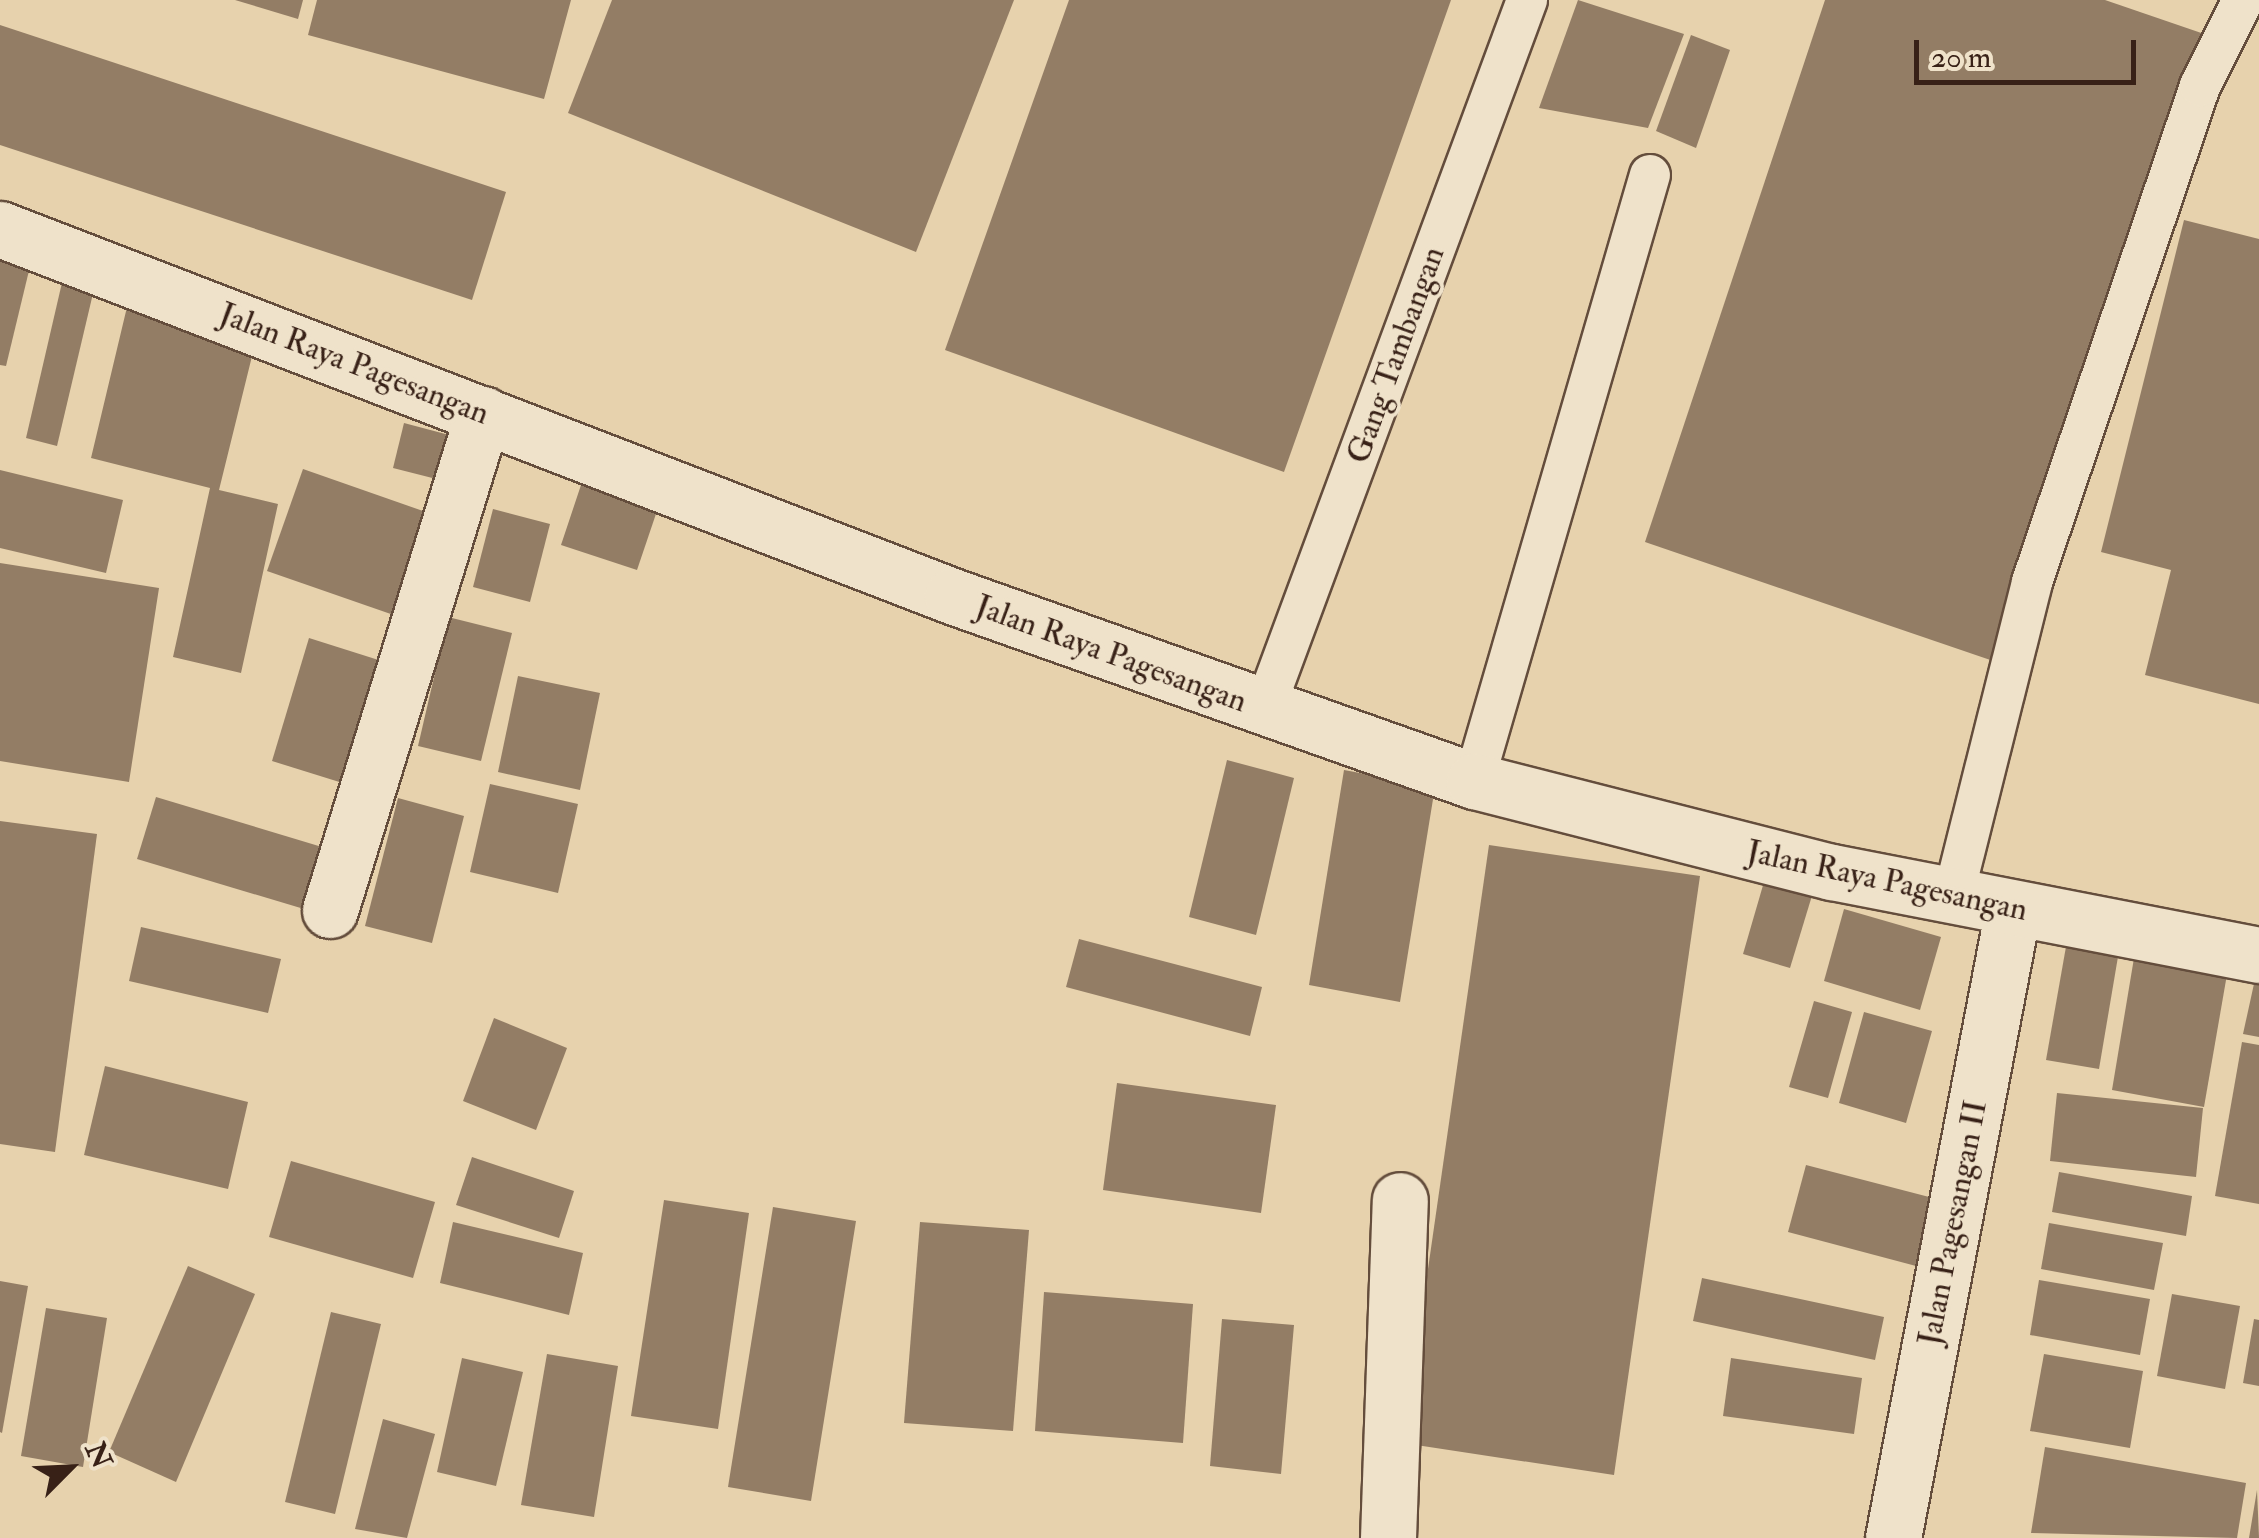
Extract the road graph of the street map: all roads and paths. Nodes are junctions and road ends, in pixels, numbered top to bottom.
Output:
1 (1528, 0) edge
2 (2243, 0) edge
3 (1650, 175) dead end
4 (0, 228) edge
5 (483, 414) junction
6 (1264, 710) junction
7 (1474, 781) junction
8 (1954, 896) junction
9 (2013, 909) junction
10 (330, 910) dead end
11 (2259, 955) edge
12 (1400, 1200) dead end
13 (1388, 1538) edge
14 (1893, 1538) edge

1 - 6 lane, Gang Tambangan
2 - 8 lane
3 - 7 lane
4 - 5 main road, Jalan Raya Pagesangan
5 - 6 main road, Jalan Raya Pagesangan
5 - 10 main road
6 - 7 main road, Jalan Raya Pagesangan
7 - 8 main road, Jalan Raya Pagesangan
8 - 9 main road, Jalan Raya Pagesangan
9 - 11 main road, Jalan Raya Pagesangan
9 - 14 main road, Jalan Pagesangan II
12 - 13 main road

